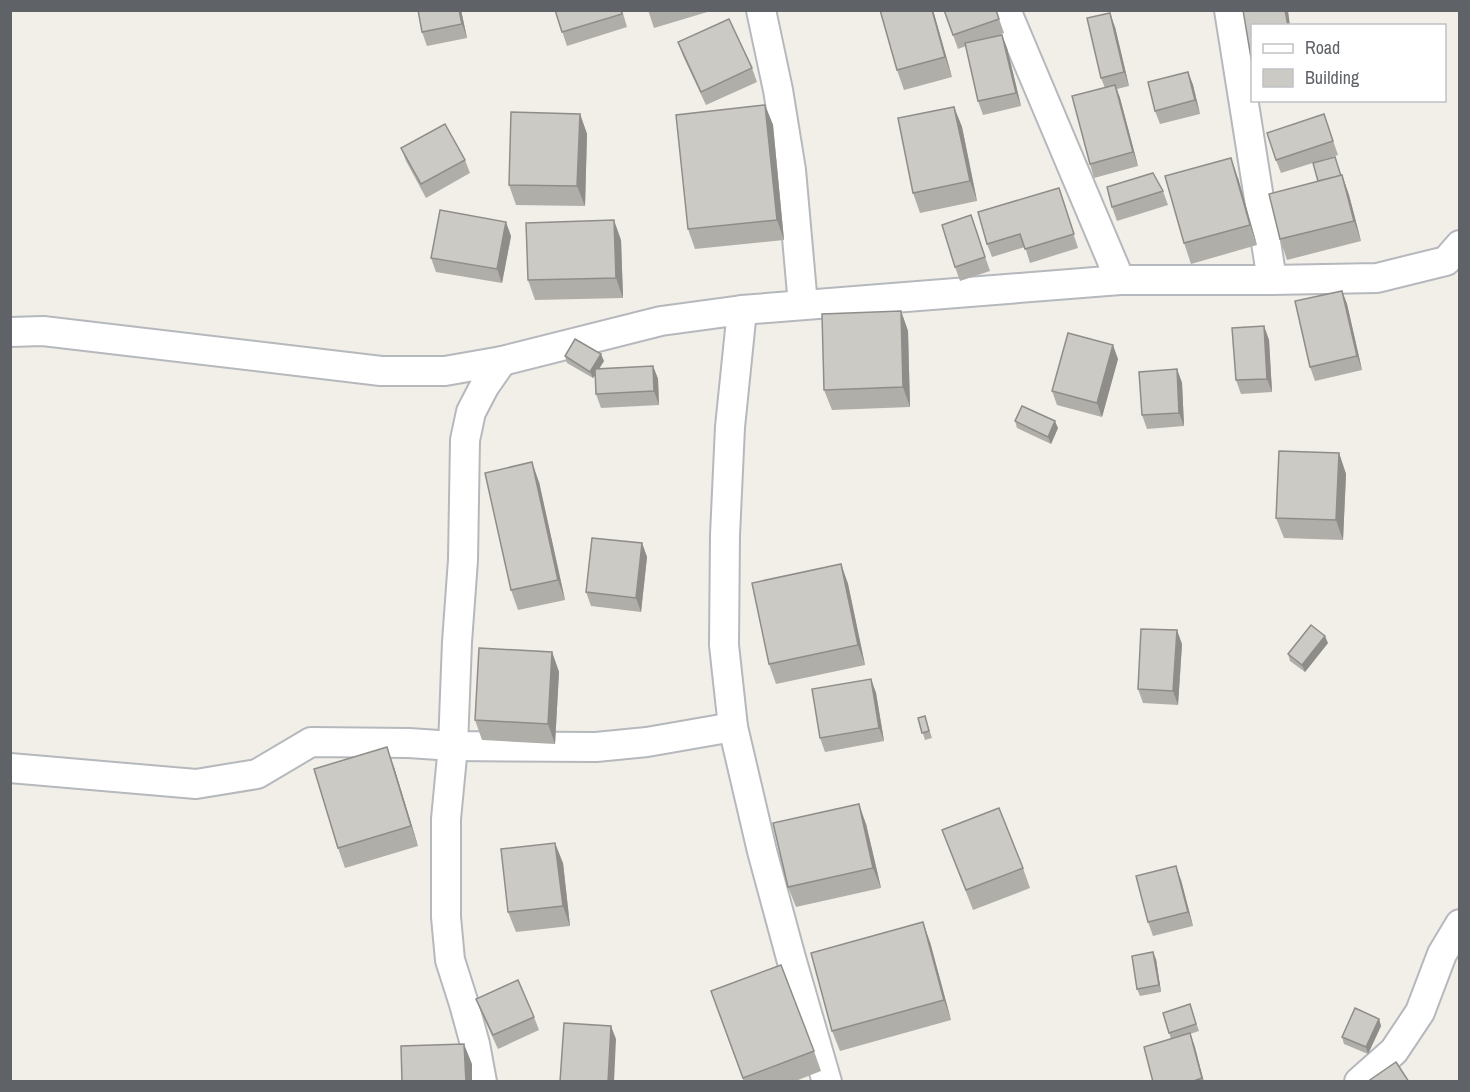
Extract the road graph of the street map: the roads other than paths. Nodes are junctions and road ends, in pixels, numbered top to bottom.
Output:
1 (761, 10) edge
2 (1006, 10) edge
3 (1229, 10) edge
4 (1460, 245) edge
5 (1120, 280) junction
6 (1272, 280) junction
7 (803, 305) junction
8 (742, 310) junction
9 (10, 332) edge
10 (502, 361) junction
11 (733, 727) junction
12 (453, 746) junction
13 (10, 768) edge
14 (1460, 924) edge
15 (482, 1082) edge
16 (826, 1082) edge
17 (1359, 1082) edge

1 - 7 street
2 - 5 street
3 - 6 street
4 - 6 street
5 - 6 street
5 - 7 street
7 - 8 street
8 - 10 street
8 - 11 street
9 - 10 street
10 - 12 street
11 - 12 street
11 - 16 street
12 - 13 street
12 - 15 street
14 - 17 street

